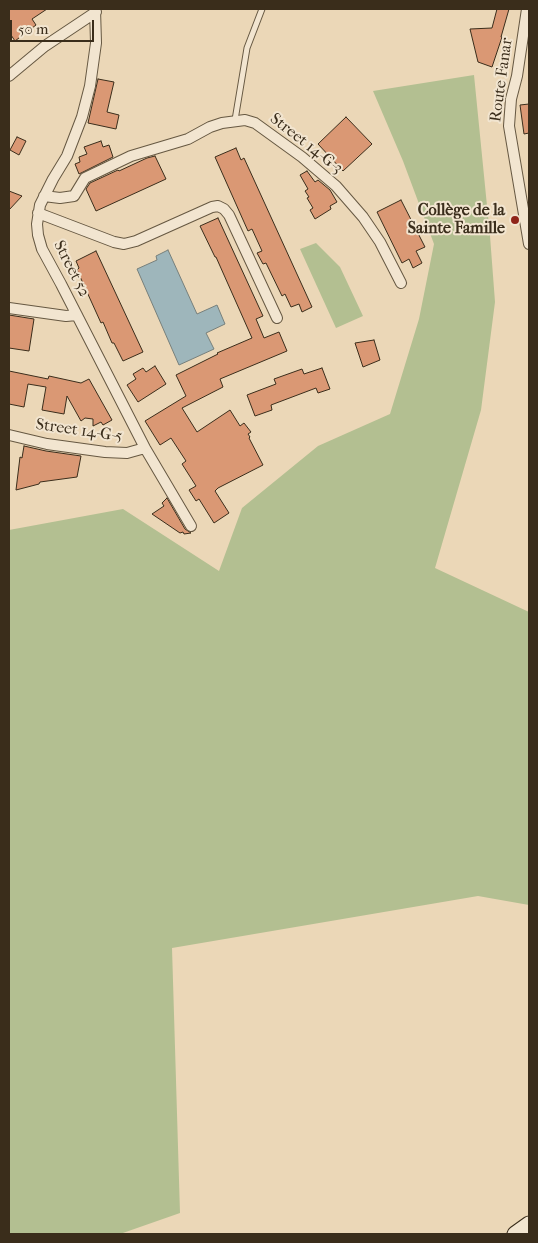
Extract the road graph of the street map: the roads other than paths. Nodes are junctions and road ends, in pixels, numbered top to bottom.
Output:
1 (262, 9) edge
2 (527, 9) edge
3 (95, 10) edge
4 (9, 76) edge
5 (235, 120) junction
6 (44, 196) junction
7 (38, 213) junction
8 (529, 244) edge
9 (400, 283) dead end
10 (9, 308) edge
11 (77, 315) junction
12 (277, 318) dead end
13 (9, 435) edge
14 (145, 448) junction
15 (191, 526) dead end
16 (529, 1224) edge
17 (515, 1234) edge

1 - 5 lane
2 - 8 street, Route Fanar
3 - 4 street
3 - 6 street, Street 52
5 - 6 street, Street 14-G-3
5 - 9 street, Street 14-G-3
6 - 7 street, Street 52
7 - 11 street, Street 52
7 - 12 street
10 - 11 street
11 - 14 street, Street 52
13 - 14 street, Street 14-G-5
14 - 15 street, Street 52
16 - 17 street

